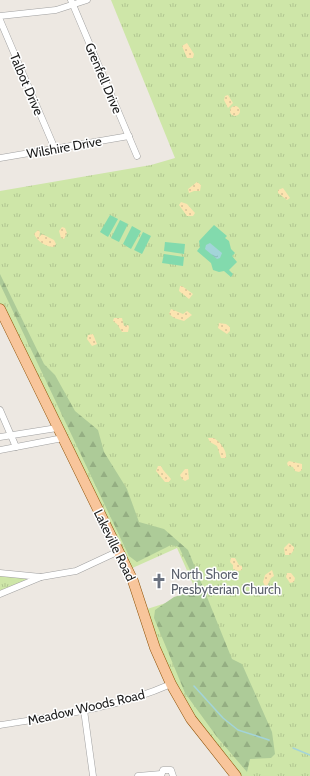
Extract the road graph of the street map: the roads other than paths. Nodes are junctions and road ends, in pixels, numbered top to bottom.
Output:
1 (87, 0) edge
2 (72, 3) edge
3 (0, 16) edge
4 (0, 20) edge
5 (129, 136) junction
6 (55, 149) junction
7 (137, 156) dead end
8 (0, 158) edge
9 (0, 309) edge
10 (0, 410) edge
11 (58, 428) junction
12 (11, 435) junction
13 (0, 437) edge
14 (63, 438) junction
15 (16, 447) junction
16 (0, 450) edge
17 (119, 551) junction
18 (0, 573) edge
19 (41, 577) junction
20 (0, 594) edge
21 (170, 684) junction
22 (84, 710) junction
23 (0, 725) edge
24 (160, 775) edge
25 (93, 776) edge
26 (138, 776) edge
27 (173, 776) edge
28 (236, 776) edge

1 - 2 street
2 - 3 street
2 - 5 street, Grenfell Drive
4 - 6 street, Talbot Drive
5 - 6 street, Wilshire Drive
5 - 7 street, Grenfell Drive
6 - 8 street, Wilshire Drive
9 - 11 main road, Lakeville Road
10 - 12 street
11 - 12 street
11 - 14 main road, Lakeville Road
12 - 13 street
12 - 15 street
14 - 15 street
14 - 17 main road, Lakeville Road
15 - 16 street
17 - 19 street
17 - 21 main road, Lakeville Road
18 - 19 street
19 - 20 street
21 - 22 street, Meadow Woods Road
21 - 28 main road, Lakeville Road
22 - 23 street, Meadow Woods Road
22 - 25 street
24 - 26 street
24 - 27 street

